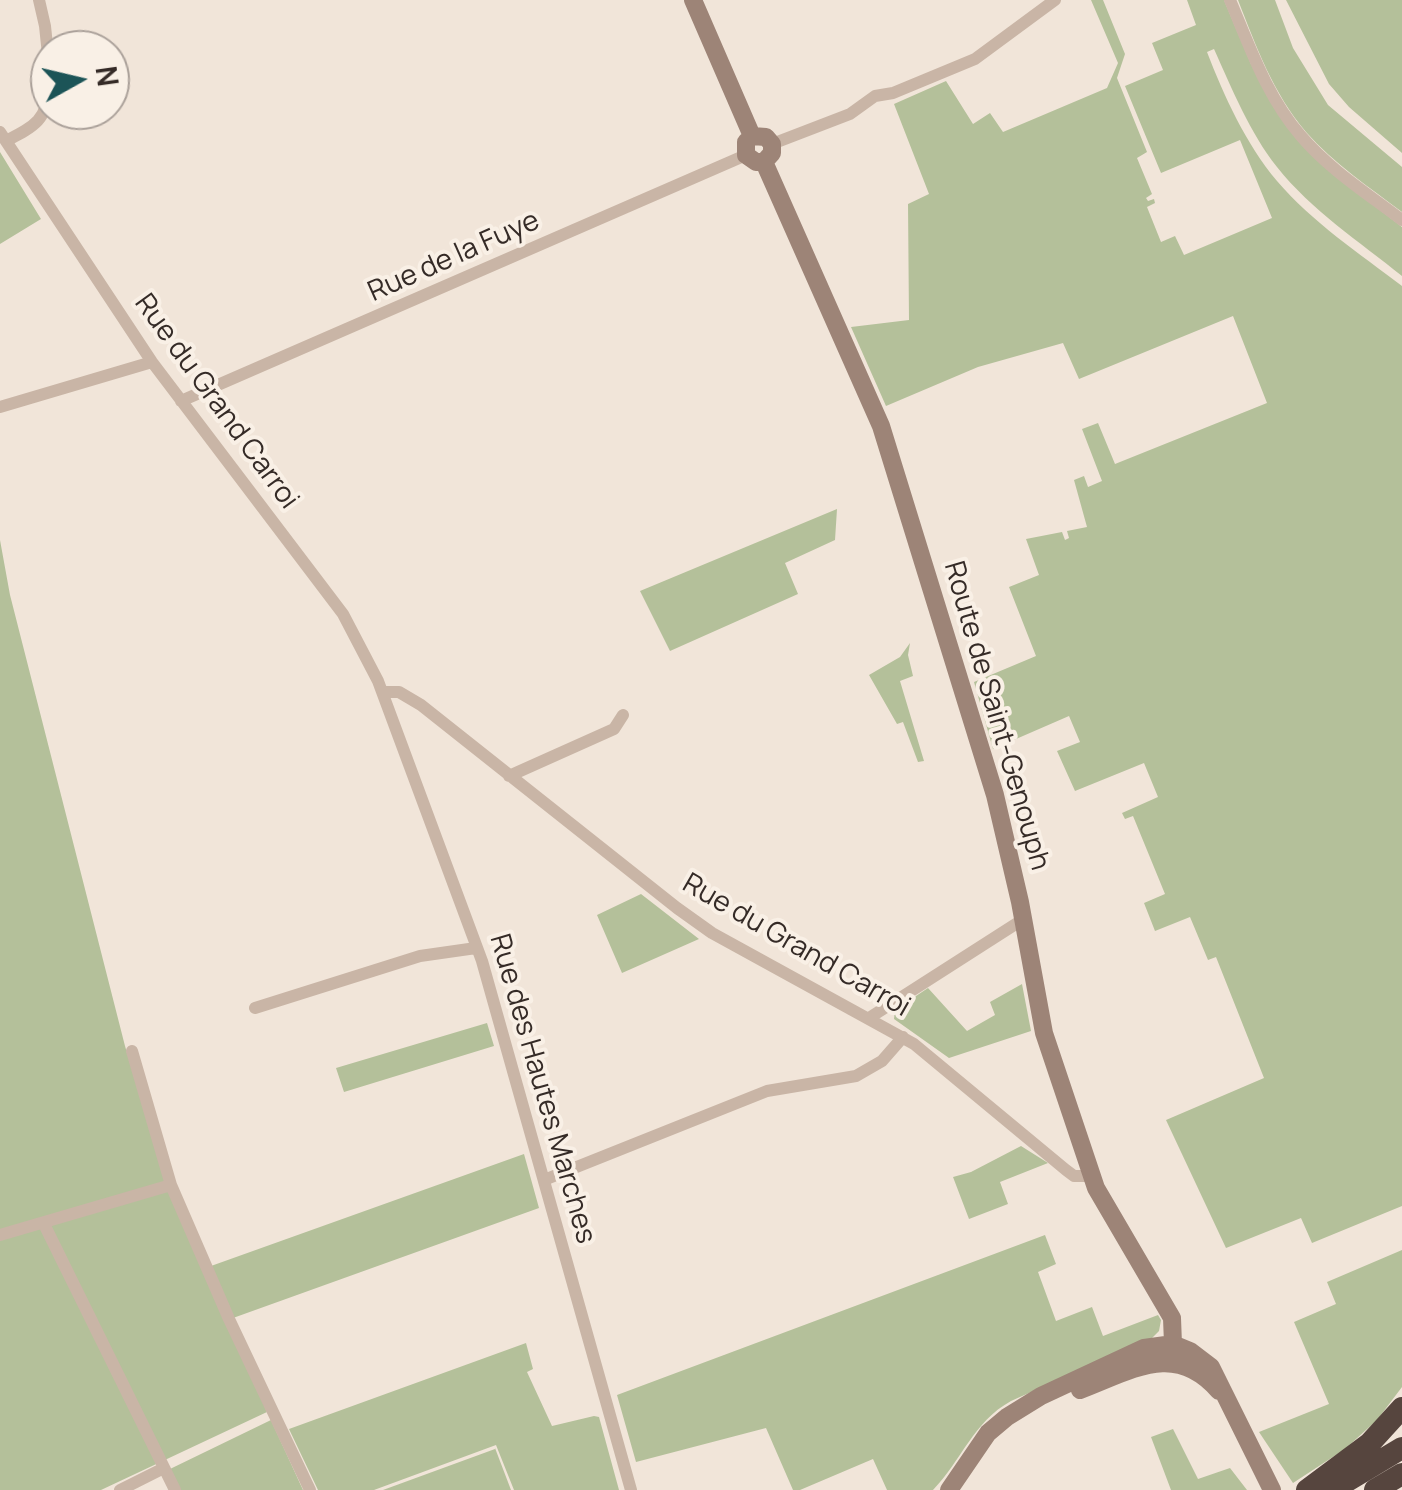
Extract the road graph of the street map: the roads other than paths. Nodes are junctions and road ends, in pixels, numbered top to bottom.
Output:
1 (38, 0) edge
2 (693, 0) edge
3 (1055, 0) edge
4 (1230, 0) edge
5 (45, 30) edge
6 (30, 123) edge
7 (3, 137) edge
8 (761, 154) junction
9 (1402, 220) edge
10 (152, 362) junction
11 (181, 402) junction
12 (0, 407) edge
13 (384, 692) junction
14 (412, 699) junction
15 (390, 707) junction
16 (623, 715) dead end
17 (509, 776) junction
18 (1022, 920) junction
19 (476, 948) junction
20 (256, 1008) dead end
21 (869, 1018) junction
22 (903, 1037) junction
23 (132, 1052) dead end
24 (1084, 1155) junction
25 (1060, 1162) junction
26 (1091, 1176) junction
27 (544, 1180) junction
28 (172, 1186) junction
29 (44, 1224) junction
30 (0, 1235) edge
31 (1170, 1353) junction
32 (1402, 1408) edge
33 (1402, 1448) edge
34 (164, 1468) junction
35 (1402, 1474) edge
36 (120, 1490) edge
37 (175, 1490) edge
38 (310, 1490) edge
39 (631, 1490) edge
40 (949, 1490) edge
41 (1272, 1490) edge
42 (1307, 1490) edge
43 (1332, 1490) edge
44 (1375, 1490) edge

1 - 5 street
2 - 8 street
3 - 8 street, Rue de la Fuye
4 - 9 street
6 - 7 street
7 - 10 street, Rue du Grand Carroi
8 - 11 street, Rue de la Fuye
8 - 18 street, Route de Saint-Genouph
10 - 11 street, Rue du Grand Carroi
10 - 12 street
11 - 13 street, Rue du Grand Carroi
13 - 14 street, Rue du Grand Carroi
13 - 15 street, Rue du Grand Carroi
14 - 15 street
14 - 17 street, Rue du Grand Carroi
15 - 19 street, Rue des Hautes Marches
16 - 17 street
17 - 21 street, Rue du Grand Carroi
18 - 21 street
18 - 24 street, Route de Saint-Genouph
19 - 20 street
19 - 27 street, Rue des Hautes Marches
21 - 22 street, Rue du Grand Carroi
22 - 25 street, Rue du Grand Carroi
22 - 27 street
23 - 28 street
24 - 25 street
24 - 26 street, Route de Saint-Genouph
25 - 26 street, Rue du Grand Carroi
26 - 31 street, Route de Saint-Genouph
27 - 39 street, Rue des Hautes Marches
28 - 29 street
28 - 38 street
29 - 30 street
29 - 34 street
31 - 40 street
31 - 41 street
32 - 42 highway
33 - 43 highway
34 - 36 street
34 - 37 street
35 - 44 highway

